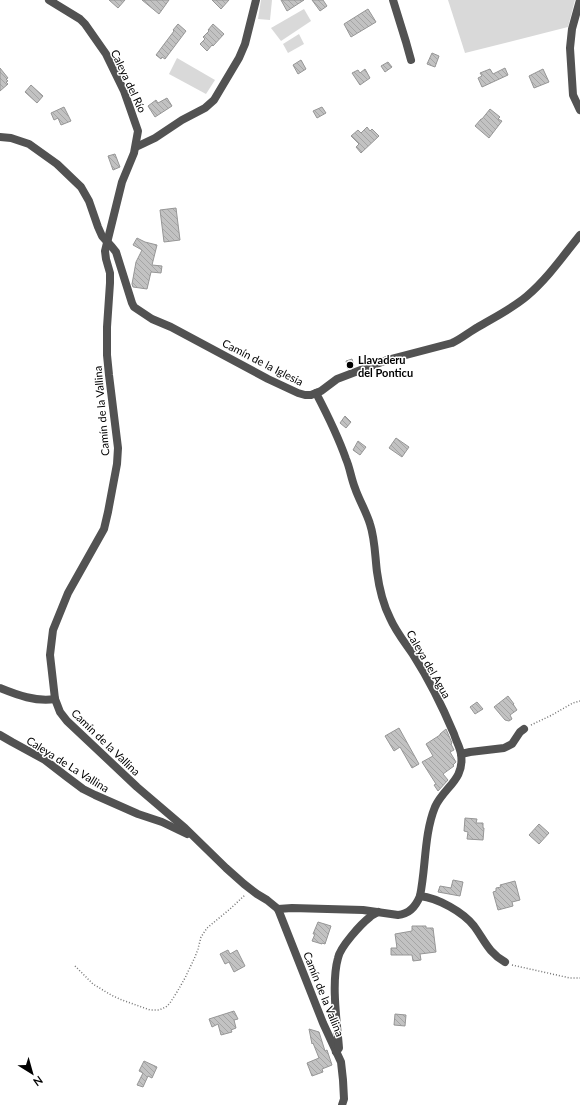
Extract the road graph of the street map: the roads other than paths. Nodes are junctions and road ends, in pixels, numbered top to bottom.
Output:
1 (49, 0) edge
2 (256, 0) edge
3 (393, 0) edge
4 (580, 0) edge
5 (411, 60) dead end
6 (580, 110) edge
7 (0, 136) edge
8 (136, 146) junction
9 (580, 235) edge
10 (107, 242) junction
11 (316, 393) junction
12 (0, 688) edge
13 (55, 699) junction
14 (524, 729) road end
15 (0, 735) edge
16 (461, 754) junction
17 (193, 836) junction
18 (420, 896) junction
19 (278, 910) junction
20 (378, 912) junction
21 (505, 962) road end
22 (336, 1052) junction
23 (342, 1105) edge

1 - 8 street, Caleya del Río
2 - 8 street
3 - 5 street
4 - 6 street
7 - 10 street, Camín de la Iglesia
8 - 10 street, Camín de la Vallina
9 - 11 street
10 - 11 street, Camín de la Iglesia
10 - 13 street, Camín de la Vallina
11 - 16 street, Caleya del Agua
12 - 13 street
13 - 17 street, Camín de la Vallina
14 - 16 street
15 - 17 street, Caleya de La Vallina
16 - 18 street, Caleya del Agua
17 - 19 street, Camín de la Vallina
18 - 20 street, Caleya del Agua
18 - 21 street
19 - 20 street, Caleya del Agua
19 - 22 street, Camín de la Vallina
20 - 22 street
22 - 23 street, Camín de la Vallina

